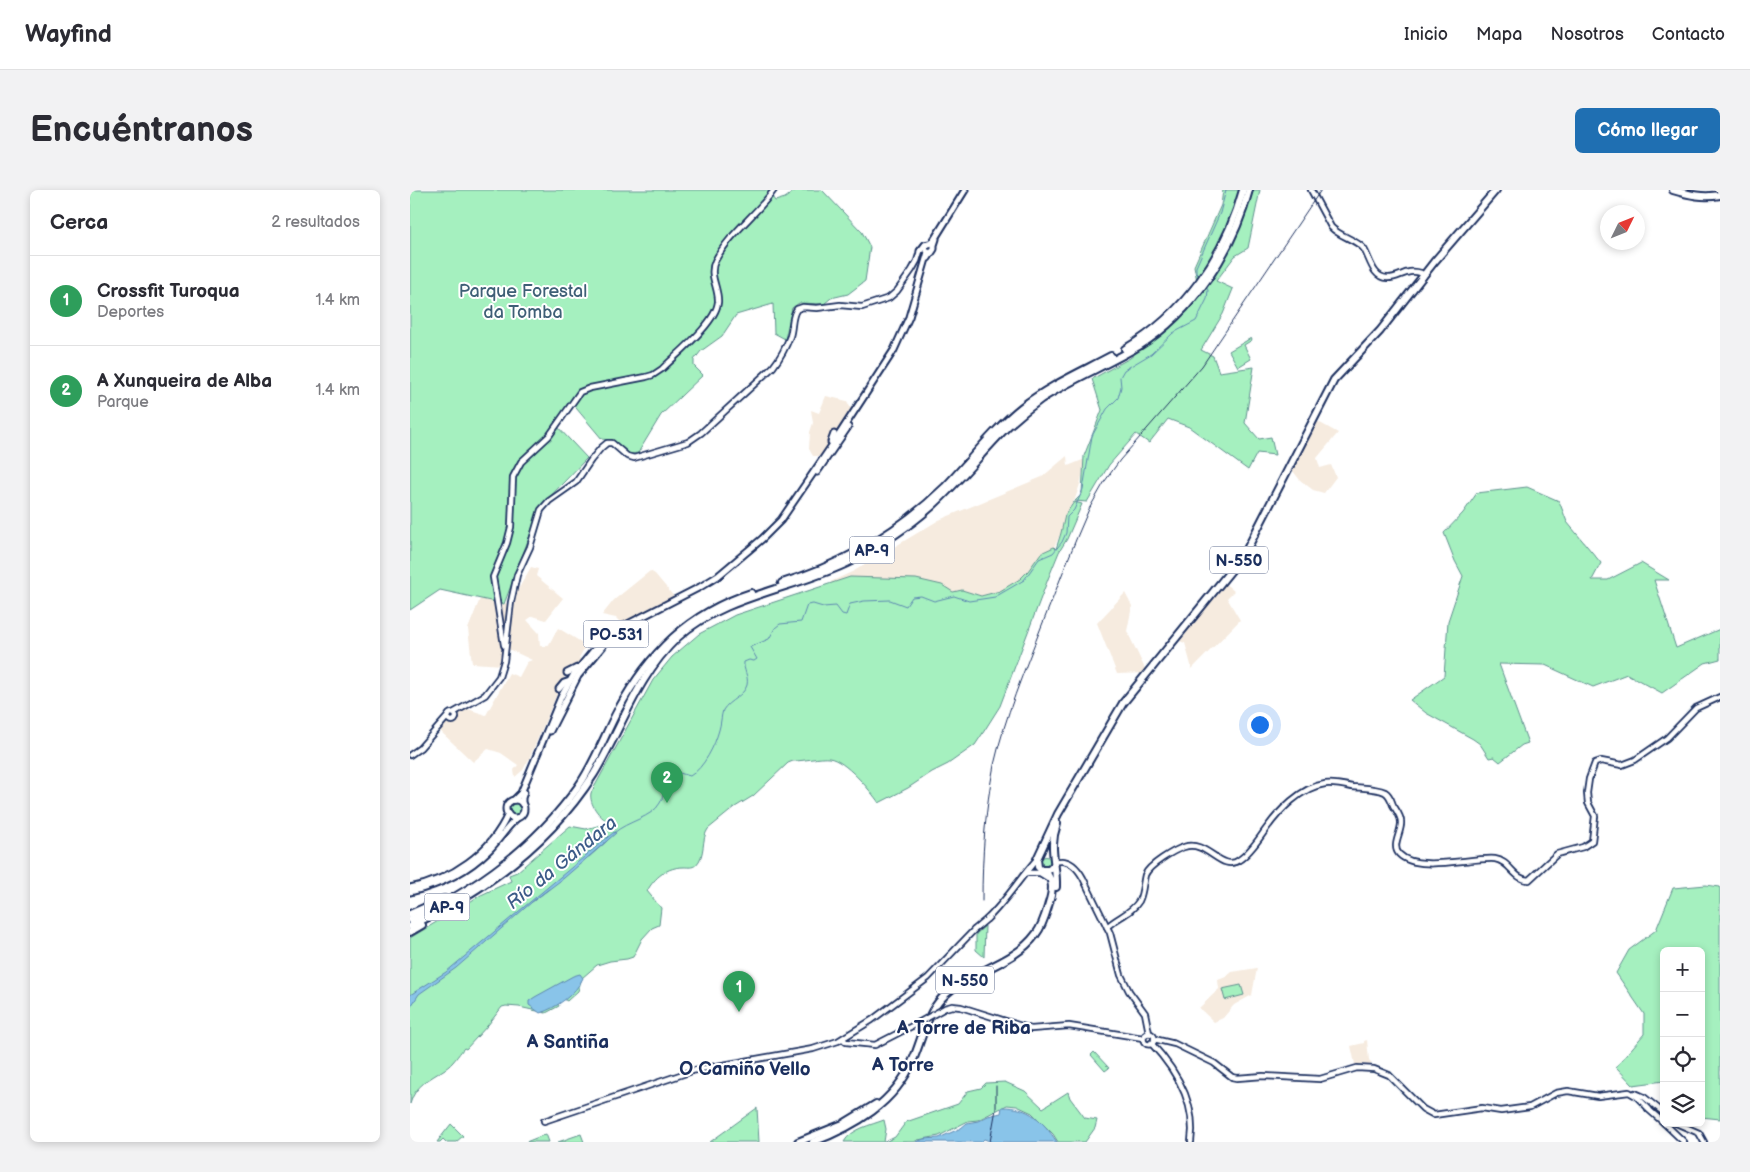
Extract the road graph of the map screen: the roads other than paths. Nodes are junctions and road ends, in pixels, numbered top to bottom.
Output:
1 (774, 190) edge
2 (966, 190) edge
3 (1243, 190) edge
4 (1249, 190) edge
5 (1311, 190) edge
6 (1496, 190) edge
7 (1673, 190) edge
8 (1684, 190) edge
9 (1720, 195) edge
10 (928, 247) junction
11 (1435, 264) junction
12 (1418, 274) junction
13 (1415, 288) junction
14 (851, 422) junction
15 (832, 443) junction
16 (822, 465) junction
17 (511, 602) junction
18 (501, 619) junction
19 (501, 627) junction
20 (508, 629) junction
21 (505, 648) junction
22 (594, 656) junction
23 (582, 664) junction
24 (571, 681) junction
25 (559, 690) dead end
26 (1720, 697) edge
27 (410, 755) edge
28 (535, 766) junction
29 (1067, 799) junction
30 (514, 800) junction
31 (522, 804) junction
32 (508, 814) junction
33 (517, 818) junction
34 (1038, 857) junction
35 (1054, 861) junction
36 (1042, 870) junction
37 (493, 873) junction
38 (1024, 875) junction
39 (483, 886) junction
40 (1052, 886) junction
41 (410, 888) edge
42 (410, 892) edge
43 (410, 914) edge
44 (410, 920) edge
45 (410, 926) edge
46 (1107, 926) junction
47 (410, 932) edge
48 (1036, 934) junction
49 (1150, 1033) junction
50 (1143, 1038) junction
51 (843, 1039) junction
52 (1153, 1041) junction
53 (917, 1049) junction
54 (1611, 1094) junction
55 (1636, 1096) junction
56 (1660, 1110) edge
57 (1660, 1119) edge
58 (544, 1122) dead end
59 (1668, 1127) edge
60 (1685, 1127) edge
61 (798, 1142) edge
62 (813, 1142) edge
63 (1191, 1142) edge
64 (1684, 1142) edge
65 (1704, 1142) edge

1 - 18 street
2 - 10 main road, PO-531
2 - 10 main road, PO-531
3 - 37 highway, AP-9
4 - 39 highway, AP-9
5 - 12 street
6 - 11 highway, N-550
7 - 9 highway
8 - 9 highway
10 - 14 main road, PO-531
10 - 15 main road, PO-531
10 - 17 street
11 - 12 highway, N-550
11 - 13 highway, N-550
12 - 13 highway, N-550
13 - 29 highway, N-550
14 - 15 main road
14 - 16 main road, PO-531
15 - 16 main road
15 - 23 main road, PO-531
16 - 22 main road, PO-531
17 - 18 street
17 - 20 street
18 - 19 street
18 - 20 street
19 - 20 street
19 - 21 street
20 - 21 street
21 - 27 street
22 - 24 main road
22 - 28 main road, PO-531
23 - 24 main road, PO-531
23 - 24 main road
24 - 25 main road
24 - 28 main road
24 - 30 main road, PO-531
26 - 46 street
28 - 31 main road, PO-531
29 - 34 highway, N-550
29 - 35 highway, N-550
30 - 31 main road
30 - 32 main road, PO-531
31 - 33 main road, PO-531
32 - 33 main road
32 - 41 main road, PO-531
33 - 42 main road, PO-531
34 - 35 highway
34 - 36 highway
34 - 38 street
35 - 36 highway
35 - 46 street
35 - 48 highway, N-550
36 - 38 street
36 - 40 highway
37 - 43 highway
37 - 44 highway, AP-9
38 - 40 street
38 - 51 street, bridge
39 - 45 highway, AP-9
39 - 47 highway
40 - 48 highway, N-550
46 - 49 street
48 - 53 highway, N-550
49 - 50 street
49 - 52 street
50 - 51 street, bridge
50 - 52 street
51 - 58 street
52 - 54 street
52 - 63 street
53 - 61 highway, N-550
53 - 62 highway, N-550
54 - 55 street
54 - 55 street
55 - 56 street
55 - 57 street
59 - 64 street
60 - 65 street

